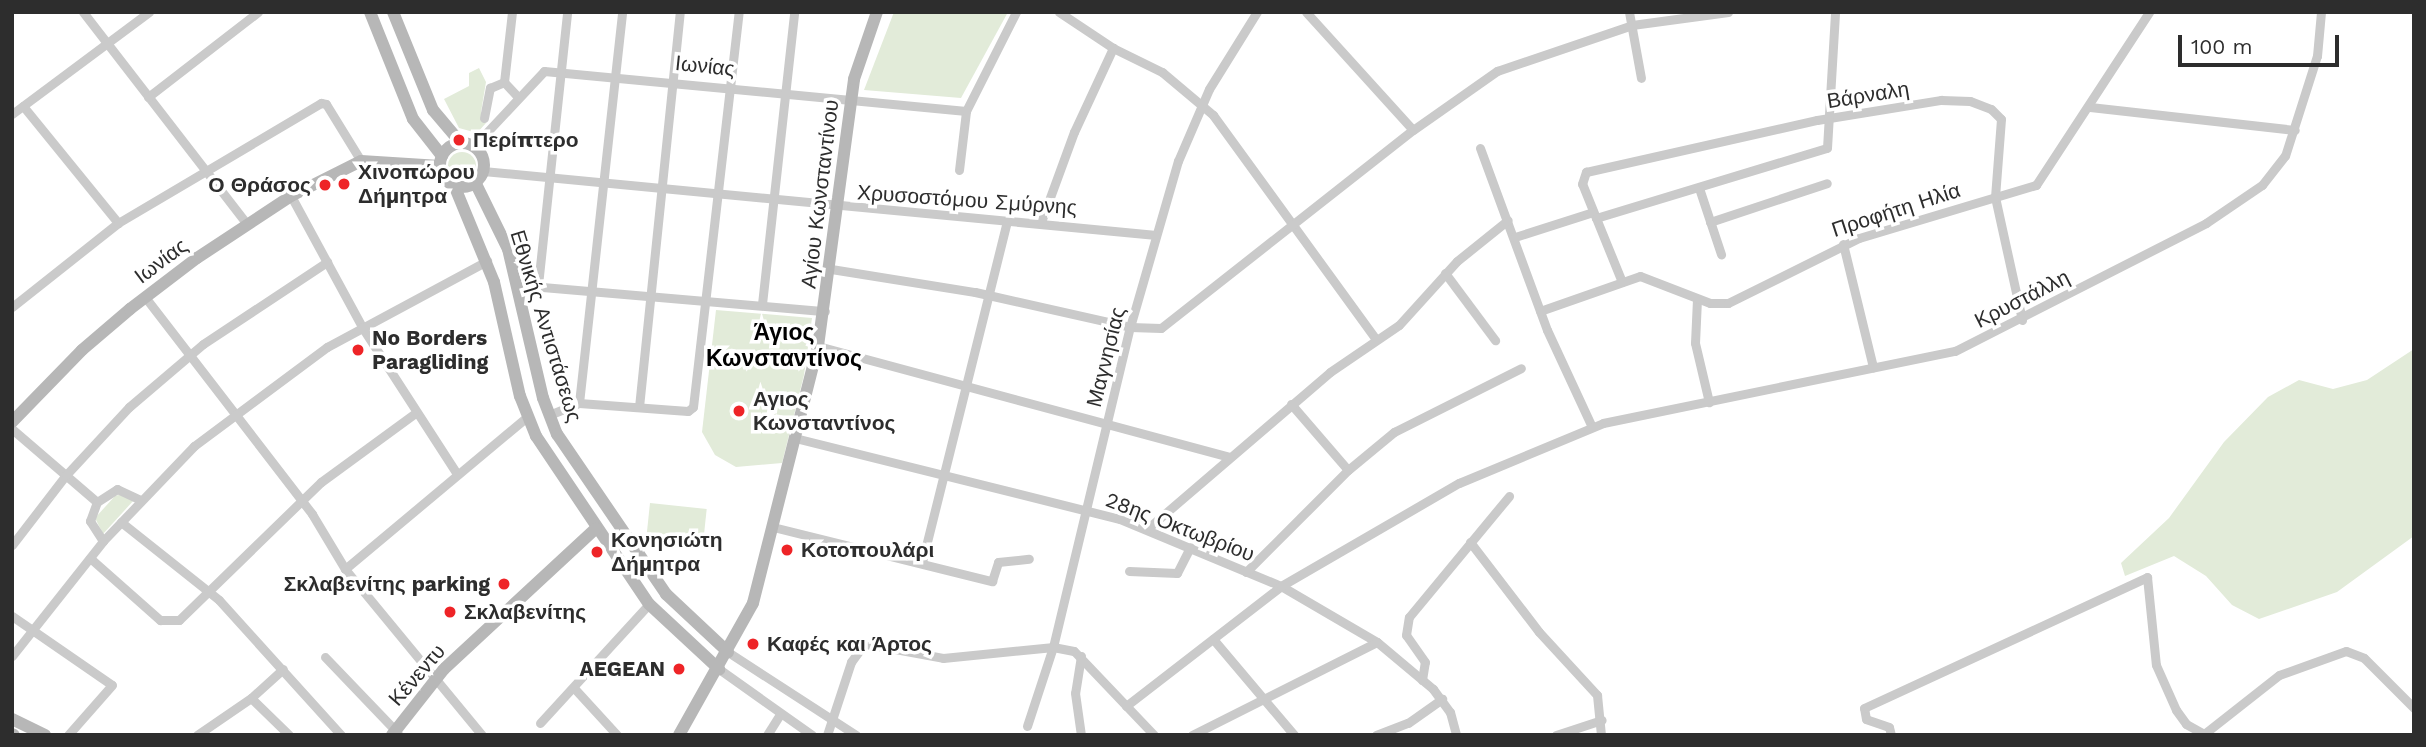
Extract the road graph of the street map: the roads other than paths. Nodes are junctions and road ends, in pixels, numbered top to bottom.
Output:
1 (83, 12) edge
2 (149, 12) edge
3 (258, 12) edge
4 (370, 12) edge
5 (393, 12) edge
6 (512, 12) edge
7 (567, 12) edge
8 (622, 12) edge
9 (680, 12) edge
10 (739, 12) edge
11 (794, 12) edge
12 (877, 12) edge
13 (1016, 12) edge
14 (1059, 12) edge
15 (1257, 12) edge
16 (1306, 12) edge
17 (1629, 12) edge
18 (1728, 12) edge
19 (1835, 12) edge
20 (2149, 12) edge
21 (2321, 12) edge
22 (1632, 25) junction
23 (107, 44) junction
24 (1113, 48) junction
25 (561, 73) junction
26 (615, 78) junction
27 (1641, 78) dead end
28 (504, 82) junction
29 (673, 82) junction
30 (729, 88) junction
31 (786, 94) junction
32 (148, 97) junction
33 (518, 97) junction
34 (851, 99) junction
35 (1200, 105) junction
36 (23, 106) junction
37 (2090, 107) junction
38 (967, 111) junction
39 (12, 114) edge
40 (484, 118) dead end
41 (1830, 118) junction
42 (1413, 130) junction
43 (2295, 130) junction
44 (467, 145) junction
45 (1480, 148) dead end
46 (361, 161) junction
47 (441, 161) junction
48 (960, 170) dead end
49 (205, 171) junction
50 (483, 171) junction
51 (549, 180) junction
52 (475, 182) junction
53 (1827, 183) dead end
54 (454, 186) junction
55 (602, 186) junction
56 (1699, 188) junction
57 (660, 191) junction
58 (291, 196) junction
59 (717, 196) junction
60 (1995, 197) junction
61 (773, 202) junction
62 (838, 208) junction
63 (1595, 215) junction
64 (1007, 220) junction
65 (1508, 220) junction
66 (1041, 222) junction
67 (1710, 222) junction
68 (118, 223) junction
69 (247, 224) junction
70 (1293, 226) junction
71 (1156, 234) junction
72 (1515, 237) junction
73 (1843, 244) junction
74 (1721, 254) dead end
75 (487, 261) junction
76 (327, 262) junction
77 (831, 269) junction
78 (1445, 273) junction
79 (1622, 282) junction
80 (519, 285) junction
81 (538, 285) junction
82 (591, 289) junction
83 (649, 294) junction
84 (990, 295) junction
85 (145, 297) junction
86 (705, 299) junction
87 (1697, 299) junction
88 (762, 304) junction
89 (12, 307) edge
90 (825, 311) junction
91 (1540, 311) junction
92 (2022, 320) junction
93 (362, 327) junction
94 (1130, 327) junction
95 (1376, 339) junction
96 (1495, 340) dead end
97 (818, 346) junction
98 (188, 355) junction
99 (1873, 367) junction
100 (1521, 368) dead end
101 (965, 385) junction
102 (1709, 401) junction
103 (579, 403) junction
104 (1292, 404) junction
105 (639, 407) junction
106 (233, 414) junction
107 (414, 414) junction
108 (549, 415) junction
109 (527, 417) junction
110 (12, 422) edge
111 (1108, 423) junction
112 (1592, 426) junction
113 (12, 429) edge
114 (795, 438) junction
115 (1228, 457) junction
116 (1348, 470) junction
117 (457, 474) junction
118 (66, 475) junction
119 (943, 475) junction
120 (1509, 496) dead end
121 (141, 500) junction
122 (302, 501) junction
123 (97, 502) junction
124 (1086, 510) junction
125 (121, 522) junction
126 (773, 527) junction
127 (596, 528) junction
128 (1147, 529) junction
129 (103, 541) junction
130 (1470, 542) junction
131 (12, 545) edge
132 (1190, 547) junction
133 (90, 558) junction
134 (1029, 559) dead end
135 (922, 562) junction
136 (345, 569) junction
137 (1129, 571) dead end
138 (1247, 572) junction
139 (1281, 586) junction
140 (209, 593) junction
141 (649, 604) junction
142 (12, 616) edge
143 (33, 629) junction
144 (1213, 639) junction
145 (1377, 642) junction
146 (1053, 647) junction
147 (728, 652) junction
148 (12, 656) edge
149 (1081, 656) junction
150 (325, 657) dead end
151 (283, 669) junction
152 (719, 669) junction
153 (435, 680) junction
154 (1422, 680) junction
155 (574, 688) junction
156 (251, 698) junction
157 (1267, 699) junction
158 (1442, 699) junction
159 (1126, 706) junction
160 (2414, 708) edge
161 (780, 714) junction
162 (12, 719) edge
163 (1602, 720) junction
164 (831, 722) junction
165 (540, 723) dead end
166 (1027, 726) dead end
167 (396, 733) edge
168 (45, 735) edge
169 (68, 735) edge
170 (197, 735) edge
171 (289, 735) edge
172 (341, 735) edge
173 (482, 735) edge
174 (617, 735) edge
175 (679, 735) edge
176 (767, 735) edge
177 (812, 735) edge
178 (827, 735) edge
179 (856, 735) edge
180 (1082, 735) edge
181 (1154, 735) edge
182 (1192, 735) edge
183 (1294, 735) edge
184 (1376, 735) edge
185 (1456, 735) edge
186 (1556, 735) edge
187 (1601, 735) edge
188 (1891, 735) edge

1 - 23 street
2 - 23 street
3 - 32 street
4 - 47 main road
5 - 44 main road
6 - 28 street
7 - 25 street
8 - 26 street
9 - 29 street
10 - 30 street
11 - 31 street
12 - 34 main road, Αγίου Κωνσταντίνου
13 - 38 street
14 - 24 street
15 - 35 street, Μαγνησίας
16 - 42 street
17 - 22 street
18 - 22 street
19 - 41 street
20 - 37 street, Προφήτη Ηλία
21 - 43 street, Κρυστάλλη
22 - 27 street
22 - 42 street
23 - 32 street
23 - 36 street
24 - 35 street
24 - 66 street
25 - 26 street, Ιωνίας
25 - 33 street, Ιωνίας
25 - 51 street
26 - 29 street, Ιωνίας
26 - 55 street
28 - 33 street
28 - 40 street
29 - 30 street, Ιωνίας
29 - 57 street
30 - 31 street, Ιωνίας
30 - 59 street
31 - 34 street, Ιωνίας
31 - 61 street
32 - 49 street
33 - 44 street, Ιωνίας
34 - 38 street, Ιωνίας
34 - 62 main road, Αγίου Κωνσταντίνου
35 - 70 street
35 - 71 street, Μαγνησίας
36 - 39 street
36 - 68 street
37 - 43 street
37 - 60 street, Προφήτη Ηλία
38 - 48 street
41 - 56 street
41 - 60 street, Βάρναλη
41 - 63 street, Βάρναλη
42 - 70 street
43 - 92 street, Κρυστάλλη
44 - 47 main road
44 - 50 main road
45 - 65 street
46 - 47 main road
46 - 49 street
46 - 58 main road, Ιωνίας
47 - 54 main road
49 - 68 street
49 - 69 street
50 - 51 street, Χρυσοστόμου Σμύρνης
50 - 52 main road
51 - 55 street, Χρυσοστόμου Σμύρνης
51 - 81 street
52 - 54 main road
52 - 80 main road, Εθνικής Αντιστάσεως
53 - 67 street
54 - 75 main road, Εθνικής Αντιστάσεως
55 - 57 street, Χρυσοστόμου Σμύρνης
55 - 82 street
56 - 63 street
56 - 67 street
57 - 59 street, Χρυσοστόμου Σμύρνης
57 - 83 street
58 - 69 main road, Ιωνίας
58 - 76 street
59 - 61 street, Χρυσοστόμου Σμύρνης
59 - 86 street
60 - 73 street, Προφήτη Ηλία
60 - 92 street, Βάρναλη
61 - 62 street, Χρυσοστόμου Σμύρνης
61 - 88 street
62 - 64 street, Χρυσοστόμου Σμύρνης
62 - 77 main road, Αγίου Κωνσταντίνου
63 - 72 street
63 - 79 street
64 - 66 street, Χρυσοστόμου Σμύρνης
64 - 84 street
65 - 72 street
65 - 78 street
66 - 71 street, Χρυσοστόμου Σμύρνης
67 - 74 street
68 - 89 street
69 - 85 main road, Ιωνίας
70 - 94 street
70 - 95 street
71 - 94 street, Μαγνησίας
72 - 91 street
73 - 87 street, Προφήτη Ηλία
73 - 99 street
75 - 93 street
75 - 109 main road, Εθνικής Αντιστάσεως
76 - 93 street
76 - 98 street
77 - 84 street
77 - 90 main road, Αγίου Κωνσταντίνου
78 - 95 street
78 - 96 street
79 - 87 street, Προφήτη Ηλία
79 - 91 street, Προφήτη Ηλία
80 - 81 street
80 - 108 main road, Εθνικής Αντιστάσεως
81 - 82 street
82 - 83 street
82 - 103 street
83 - 86 street
83 - 105 street
84 - 94 street
84 - 101 street
85 - 98 street
85 - 110 main road, Ιωνίας
86 - 88 street
86 - 105 street
87 - 102 street
88 - 90 street
90 - 97 main road, Αγίου Κωνσταντίνου
91 - 112 street
92 - 99 street, Κρυστάλλη
93 - 106 street
93 - 107 street
94 - 111 street, Μαγνησίας
95 - 104 street
97 - 101 street
97 - 114 main road, Αγίου Κωνσταντίνου
98 - 106 street
98 - 118 street
99 - 102 street, Κρυστάλλη
100 - 116 street
101 - 111 street
101 - 119 street
102 - 112 street, Κρυστάλλη
103 - 105 street
103 - 108 street
104 - 115 street
104 - 116 street
106 - 121 street
106 - 122 street
107 - 117 street
107 - 122 street
108 - 147 main road, Εθνικής Αντιστάσεως
109 - 117 street
109 - 127 main road, Εθνικής Αντιστάσεως
111 - 115 street
111 - 124 street, Μαγνησίας
112 - 139 street, Κρυστάλλη
113 - 118 street
114 - 119 street, 28ης Οκτωβρίου
114 - 126 main road, Αγίου Κωνσταντίνου
115 - 128 street
116 - 138 street
117 - 136 street
118 - 123 street
118 - 131 street
119 - 124 street, 28ης Οκτωβρίου
119 - 135 street
120 - 130 street
121 - 123 street
121 - 125 street
122 - 136 street
122 - 140 street
123 - 129 street
124 - 128 street, 28ης Οκτωβρίου
124 - 146 street, Μαγνησίας
125 - 129 street
125 - 140 street
126 - 135 street
126 - 147 main road, Αγίου Κωνσταντίνου
127 - 141 main road, Εθνικής Αντιστάσεως
127 - 153 main road, Κένεντυ
128 - 132 street, 28ης Οκτωβρίου
129 - 133 street
130 - 154 street
130 - 163 street
132 - 137 street
132 - 138 street, 28ης Οκτωβρίου
133 - 140 street
133 - 143 street
134 - 135 street
136 - 153 street
138 - 139 street, 28ης Οκτωβρίου
139 - 144 street, Κρυστάλλη
139 - 145 street, 28ης Οκτωβρίου
140 - 151 street
141 - 152 main road, Εθνικής Αντιστάσεως
141 - 155 street
142 - 143 street
143 - 148 street
143 - 169 street
144 - 157 street
144 - 159 street, Κρυστάλλη
145 - 154 street, 28ης Οκτωβρίου
145 - 157 street
146 - 149 street
146 - 164 street
146 - 166 street, Μαγνησίας
147 - 152 main road, Αγίου Κωνσταντίνου
147 - 164 street, Εθνικής Αντιστάσεως
149 - 159 street
149 - 180 street
150 - 167 street
151 - 156 street
151 - 172 street
152 - 161 street, Εθνικής Αντιστάσεως
152 - 175 main road, Αγίου Κωνσταντίνου
153 - 167 main road, Κένεντυ
153 - 173 street
154 - 158 street, 28ης Οκτωβρίου
155 - 165 street
155 - 174 street
156 - 170 street
156 - 171 street
157 - 182 street
157 - 183 street
158 - 184 street
158 - 185 street, 28ης Οκτωβρίου
159 - 181 street
160 - 188 street
161 - 176 street
161 - 177 street, Εθνικής Αντιστάσεως
162 - 168 main road
163 - 186 street
163 - 187 street
164 - 178 street
164 - 179 street, Εθνικής Αντιστάσεως

